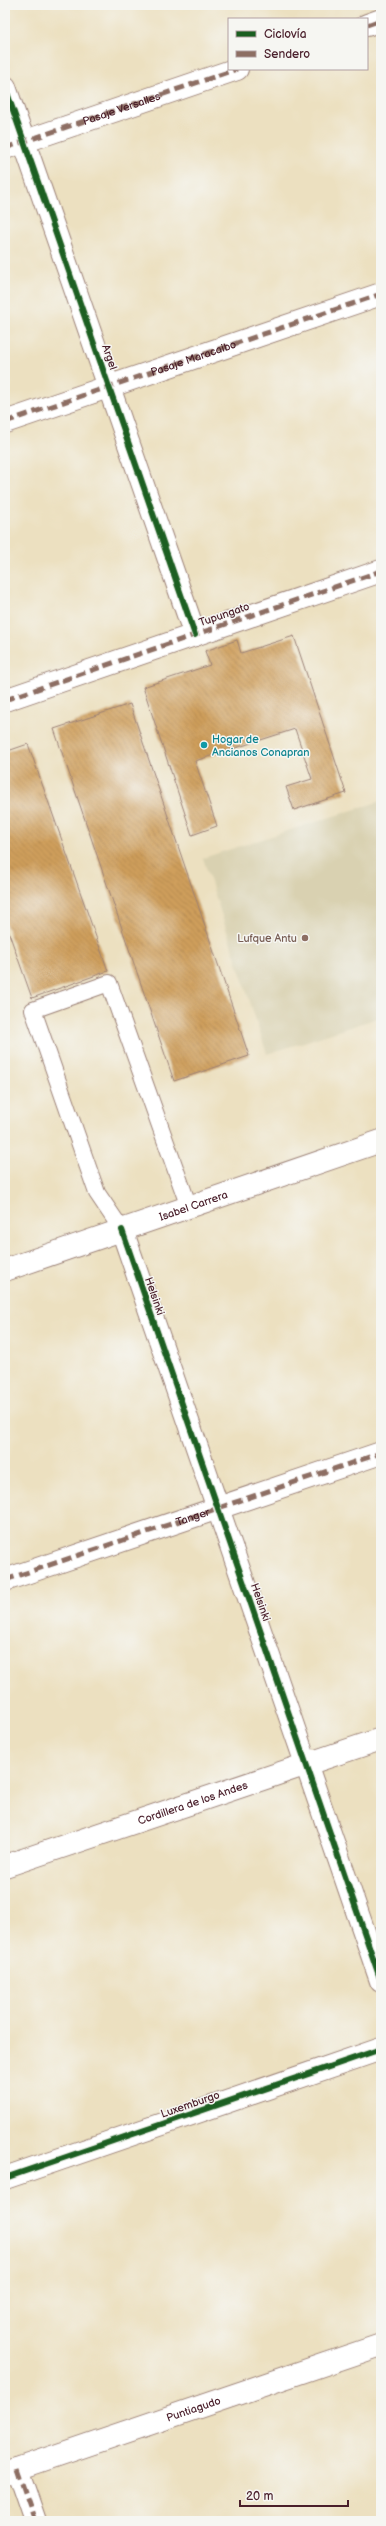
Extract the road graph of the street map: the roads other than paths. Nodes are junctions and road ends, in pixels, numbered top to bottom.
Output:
1 (381, 20) edge
2 (368, 25) edge
3 (234, 70) edge
4 (5, 87) edge
5 (14, 145) edge
6 (381, 294) edge
7 (109, 387) junction
8 (5, 422) edge
9 (381, 571) edge
10 (194, 635) junction
11 (5, 700) edge
12 (381, 1141) edge
13 (189, 1207) junction
14 (122, 1230) junction
15 (5, 1270) edge
16 (381, 1453) edge
17 (218, 1508) junction
18 (5, 1580) edge
19 (381, 1739) edge
20 (306, 1764) junction
21 (5, 1866) edge
22 (381, 1981) edge
23 (381, 2049) edge
24 (5, 2178) edge
25 (381, 2345) edge
26 (11, 2471) edge
27 (35, 2521) edge

1 - 2 street
3 - 5 street, Pasaje Versalles
4 - 5 street, Argel
5 - 7 street, Argel
6 - 7 street, Pasaje Maracaibo
7 - 8 street, Pasaje Maracaibo
7 - 10 street, Argel
9 - 10 street, Tupungato
10 - 11 street, Tupungato
12 - 13 street, Isabel Carrera
13 - 14 street, Isabel Carrera
13 - 14 lane
14 - 15 street, Isabel Carrera
14 - 17 street, Helsinki
16 - 17 street, Tanger
17 - 18 street, Tanger
17 - 20 street, Helsinki
19 - 20 street, Cordillera de los Andes
20 - 21 street, Cordillera de los Andes
20 - 22 street, Helsinki
23 - 24 street, Luxemburgo
25 - 26 street, Puntiagudo
26 - 27 street

